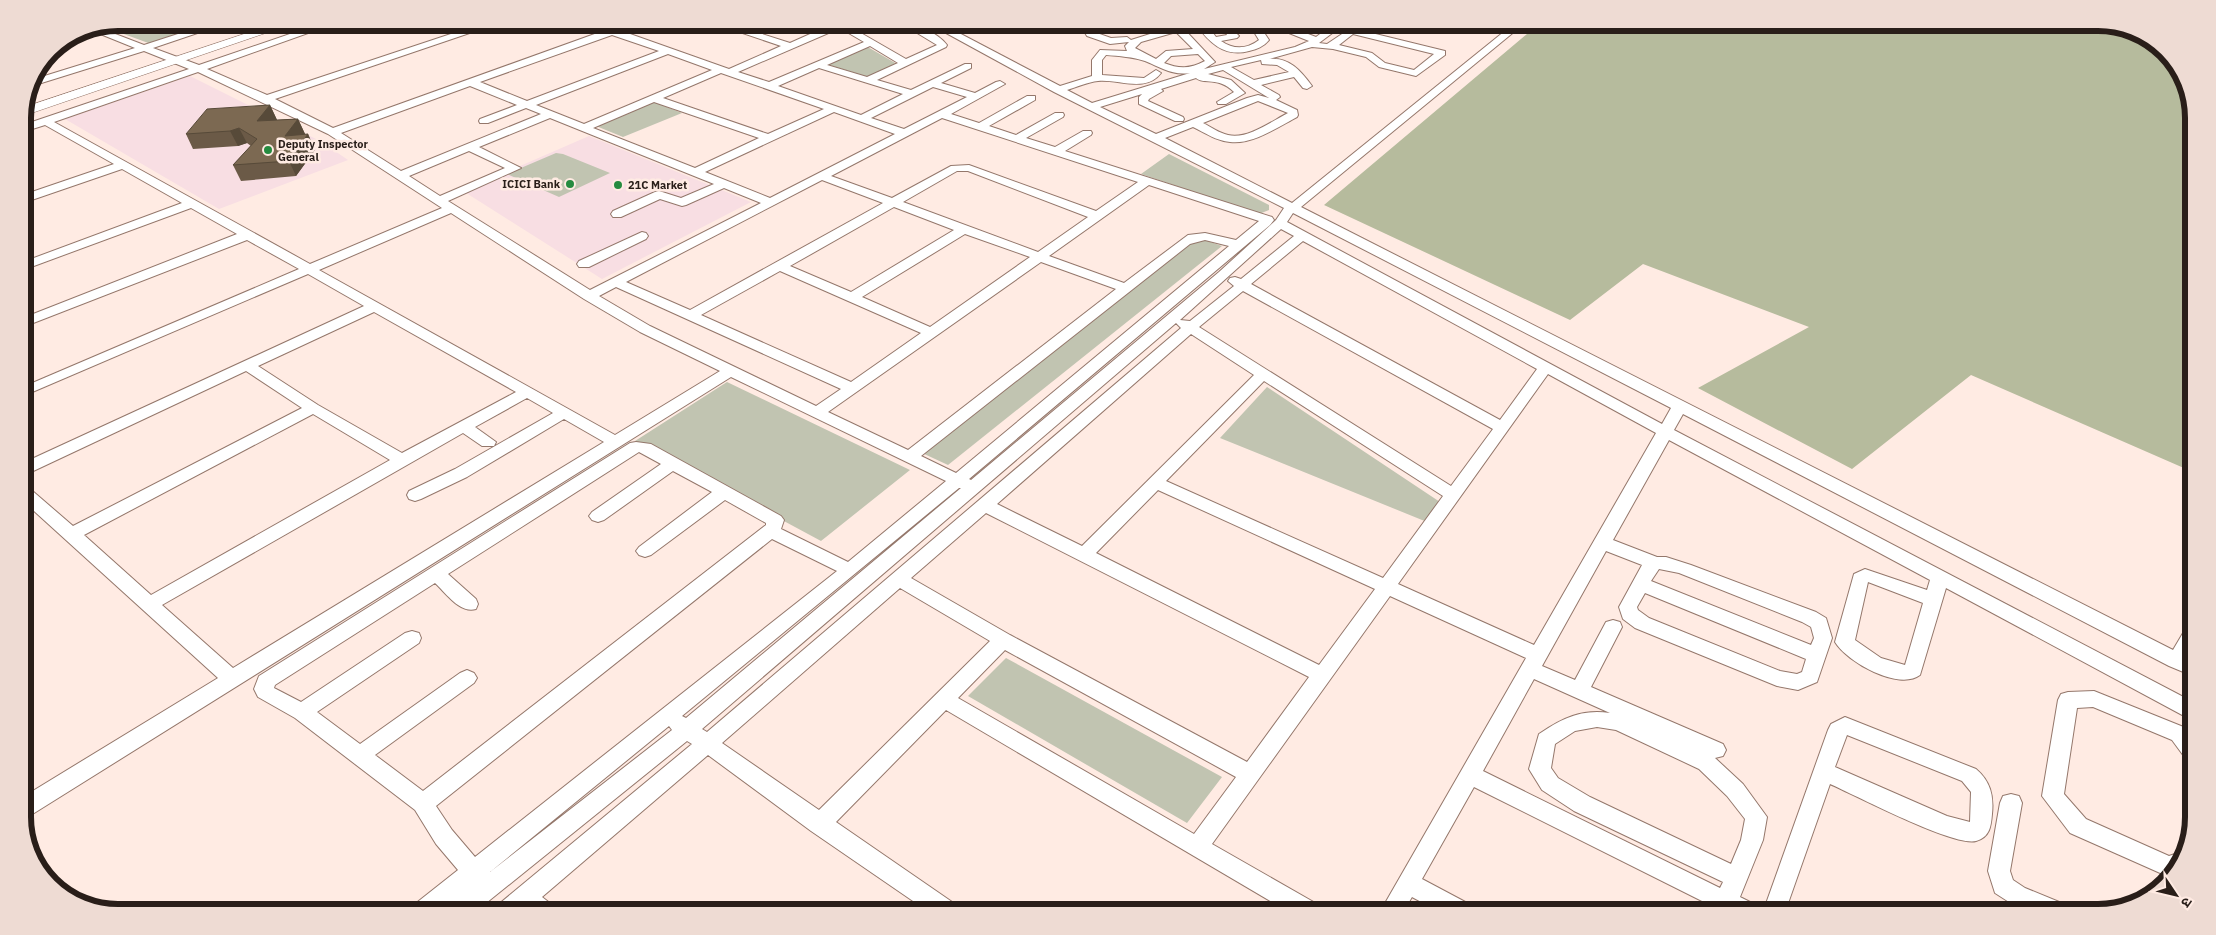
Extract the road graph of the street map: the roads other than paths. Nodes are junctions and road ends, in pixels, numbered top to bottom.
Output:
1 (198, 31) edge
2 (245, 31) edge
3 (263, 31) edge
4 (309, 31) edge
5 (471, 31) edge
6 (740, 31) edge
7 (827, 31) edge
8 (855, 31) edge
9 (918, 31) edge
10 (947, 31) edge
11 (1089, 31) edge
12 (1146, 31) edge
13 (1165, 31) edge
14 (1190, 31) edge
15 (1199, 31) edge
16 (1260, 31) edge
17 (1292, 31) edge
18 (1311, 31) edge
19 (1330, 31) edge
20 (1511, 31) edge
21 (613, 32) joint
22 (104, 33) edge
23 (1301, 35) junction
24 (1208, 36) junction
25 (872, 42) junction
26 (1314, 42) junction
27 (790, 46) junction
28 (1333, 46) junction
29 (144, 48) junction
30 (668, 51) junction
31 (1200, 51) junction
32 (172, 58) junction
33 (906, 63) junction
34 (1158, 63) junction
35 (818, 65) junction
36 (968, 66) dead end
37 (1227, 67) junction
38 (199, 69) junction
39 (726, 71) junction
40 (1296, 74) junction
41 (1097, 78) junction
42 (868, 80) junction
43 (40, 81) edge
44 (472, 83) junction
45 (933, 84) junction
46 (1000, 84) dead end
47 (1251, 84) junction
48 (769, 86) junction
49 (1307, 86) dead end
50 (1058, 90) junction
51 (912, 94) junction
52 (975, 96) junction
53 (654, 98) junction
54 (1031, 98) dead end
55 (266, 99) junction
56 (1280, 99) dead end
57 (33, 100) edge
58 (527, 105) junction
59 (1090, 106) junction
60 (834, 108) junction
61 (32, 109) edge
62 (550, 114) junction
63 (942, 114) junction
64 (1059, 115) dead end
65 (864, 118) junction
66 (1179, 119) junction
67 (45, 121) junction
68 (484, 121) dead end
69 (1194, 123) junction
70 (31, 126) edge
71 (981, 126) junction
72 (583, 128) junction
73 (332, 132) junction
74 (1144, 132) junction
75 (904, 133) junction
76 (1087, 133) dead end
77 (769, 138) junction
78 (1018, 138) junction
79 (1156, 138) junction
80 (470, 147) junction
81 (1057, 151) junction
82 (124, 165) junction
83 (695, 172) junction
84 (400, 175) junction
85 (821, 176) junction
86 (1147, 180) junction
87 (723, 184) junction
88 (31, 196) edge
89 (440, 200) junction
90 (770, 202) junction
91 (892, 202) junction
92 (191, 204) junction
93 (452, 208) junction
94 (617, 214) dead end
95 (1097, 216) junction
96 (1281, 216) junction
97 (964, 229) junction
98 (246, 234) junction
99 (642, 236) dead end
100 (1301, 237) junction
101 (1238, 245) junction
102 (1038, 257) junction
103 (31, 263) edge
104 (584, 264) dead end
105 (780, 266) junction
106 (308, 268) junction
107 (1224, 275) junction
108 (615, 282) junction
109 (1243, 284) junction
110 (1124, 288) junction
111 (589, 296) junction
112 (852, 297) junction
113 (373, 307) junction
114 (690, 316) junction
115 (1174, 317) junction
116 (31, 320) edge
117 (1190, 328) junction
118 (931, 332) junction
119 (246, 365) junction
120 (1546, 367) junction
121 (730, 371) junction
122 (1263, 374) junction
123 (1103, 377) junction
124 (1122, 387) junction
125 (852, 388) junction
126 (31, 389) edge
127 (528, 392) junction
128 (1680, 406) junction
129 (313, 408) junction
130 (818, 412) junction
131 (564, 413) junction
132 (463, 426) junction
133 (1503, 428) junction
134 (1665, 431) junction
135 (1029, 439) junction
136 (488, 442) dead end
137 (616, 442) junction
138 (1051, 448) junction
139 (911, 456) junction
140 (402, 460) junction
141 (673, 463) junction
142 (31, 465) edge
143 (964, 483) junction
144 (1156, 483) junction
145 (724, 492) junction
146 (415, 495) dead end
147 (1453, 495) junction
148 (31, 499) edge
149 (984, 505) junction
150 (598, 516) dead end
151 (771, 530) junction
152 (72, 534) junction
153 (1602, 542) junction
154 (645, 551) dead end
155 (1084, 555) junction
156 (1655, 563) junction
157 (850, 570) junction
158 (436, 574) junction
159 (1940, 577) junction
160 (898, 579) junction
161 (1640, 584) junction
162 (1387, 587) junction
163 (1933, 600) junction
164 (149, 604) junction
165 (469, 604) dead end
166 (1613, 627) dead end
167 (412, 638) dead end
168 (1003, 640) junction
169 (2185, 646) edge
170 (1818, 656) junction
171 (2176, 660) junction
172 (1534, 662) junction
173 (2185, 665) edge
174 (1322, 675) junction
175 (467, 678) dead end
176 (232, 679) junction
177 (1579, 690) junction
178 (943, 699) junction
179 (2185, 706) edge
180 (302, 712) junction
181 (669, 715) junction
182 (686, 730) junction
183 (2185, 742) edge
184 (707, 744) junction
185 (1716, 750) dead end
186 (359, 756) junction
187 (1823, 771) junction
188 (1250, 774) junction
189 (1470, 775) junction
190 (31, 803) edge
191 (423, 803) junction
192 (2011, 803) dead end
193 (819, 824) junction
194 (1197, 847) junction
195 (2169, 867) edge
196 (1736, 877) junction
197 (482, 879) junction
198 (1408, 883) junction
199 (525, 898) junction
200 (1726, 902) junction
201 (437, 904) edge
202 (464, 904) edge
203 (517, 904) edge
204 (533, 904) edge
205 (935, 904) edge
206 (1295, 904) edge
207 (1396, 904) edge
208 (1446, 904) edge
209 (1730, 904) edge
210 (1777, 904) edge
211 (2038, 904) edge

1 - 29 street
2 - 32 main road
3 - 32 main road
4 - 38 street
5 - 55 street
6 - 27 street
7 - 27 street
8 - 25 street
9 - 33 street
10 - 50 street
11 - 12 street
13 - 34 street
14 - 31 street
15 - 24 street
16 - 24 street
17 - 23 street
18 - 23 street
19 - 26 street
20 - 96 street
21 - 30 street
21 - 44 street
22 - 29 street
23 - 26 street
24 - 37 street
25 - 33 street
25 - 35 street
26 - 28 street
26 - 37 street
27 - 39 street
28 - 28 street
29 - 32 street
29 - 43 street
30 - 39 street
30 - 58 street
31 - 34 street
31 - 34 street
32 - 38 street
32 - 57 main road
32 - 61 main road
33 - 42 street
35 - 42 street
35 - 48 street
36 - 45 street
37 - 40 street
37 - 47 street
37 - 59 street
38 - 55 street
38 - 67 street
39 - 48 street
39 - 53 street
40 - 47 street
40 - 49 street
41 - 41 street
41 - 50 street
42 - 51 street
44 - 58 street
44 - 73 street
45 - 51 street
45 - 52 street
46 - 52 street
47 - 56 street
48 - 60 street
50 - 59 street
51 - 65 street
52 - 63 street
53 - 72 street
53 - 77 street
54 - 71 street
55 - 73 street
58 - 62 street
58 - 68 street
59 - 74 street
60 - 65 street
60 - 77 street
62 - 72 street
62 - 80 street
63 - 71 street
63 - 75 street
64 - 78 street
65 - 75 street
66 - 66 street
66 - 74 street
67 - 70 street
67 - 82 street
69 - 69 street
69 - 79 street
71 - 78 street
72 - 83 street
73 - 84 street
74 - 79 street
75 - 85 street
76 - 81 street
77 - 83 street
78 - 81 street
79 - 96 street
80 - 84 street
80 - 89 street
81 - 86 street
82 - 88 street
82 - 92 street
83 - 87 street
84 - 89 street
85 - 90 street
85 - 91 street
86 - 95 street
86 - 96 street
87 - 90 street
87 - 94 street
89 - 93 street
90 - 108 street
91 - 95 street
91 - 97 street
91 - 105 street
92 - 98 street
92 - 103 street
93 - 106 street
93 - 111 street
95 - 102 street
96 - 100 street
96 - 101 street
96 - 107 street
96 - 128 street
97 - 102 street
97 - 112 street
98 - 106 street
98 - 116 street
99 - 104 street
100 - 109 street
100 - 120 street
101 - 110 street
101 - 143 street
102 - 110 street
102 - 118 street
105 - 112 street
105 - 114 street
106 - 113 street
106 - 126 street
107 - 109 street
107 - 115 street
108 - 111 street
108 - 114 street
109 - 117 street
109 - 133 street
110 - 139 street
111 - 121 street
112 - 118 street
113 - 119 street
113 - 127 street
114 - 125 street
115 - 117 street
115 - 123 street
117 - 122 street
117 - 124 street
118 - 125 street
119 - 129 street
119 - 142 street
120 - 133 street
120 - 134 street
121 - 130 street
121 - 137 street
122 - 144 street
122 - 147 street
123 - 124 street
123 - 135 street
124 - 138 street
125 - 130 street
127 - 131 street
127 - 132 street
128 - 134 street
128 - 171 street
129 - 140 street
129 - 152 street
130 - 139 street
131 - 137 street
131 - 146 street
132 - 136 street
132 - 140 street
133 - 147 street
134 - 153 street
134 - 159 street
135 - 138 street
135 - 143 street
137 - 176 street
138 - 149 street
139 - 143 street
140 - 164 street
141 - 145 street
141 - 150 street
141 - 158 street
143 - 157 street
143 - 182 street
144 - 155 street
144 - 162 street
145 - 151 street
145 - 154 street
147 - 162 street
148 - 152 street
149 - 155 street
149 - 160 street
151 - 157 street
151 - 191 street
152 - 164 street
153 - 156 street
153 - 172 street
155 - 174 street
156 - 161 street
156 - 170 street
157 - 181 street
158 - 165 street
158 - 180 street
159 - 163 street
159 - 179 street
160 - 168 street
160 - 184 street
161 - 170 street
161 - 170 street
162 - 172 street
162 - 174 street
163 - 163 street
164 - 176 street
166 - 177 street
167 - 180 street
168 - 178 street
168 - 188 street
169 - 171 street
171 - 173 street
172 - 177 street
172 - 189 street
174 - 188 street
175 - 186 street
176 - 190 street
177 - 185 street
178 - 193 street
178 - 194 street
180 - 186 street
181 - 182 street
181 - 197 street
182 - 184 street
182 - 197 street
183 - 195 street
184 - 193 street
184 - 199 street
186 - 191 street
187 - 187 street
187 - 210 street
188 - 194 street
189 - 198 street
189 - 200 street
191 - 197 street
192 - 211 street
193 - 205 street
194 - 206 street
196 - 196 street
196 - 200 street
197 - 201 street
197 - 202 street
198 - 207 street
198 - 208 street
199 - 203 street
199 - 204 street
200 - 209 street

